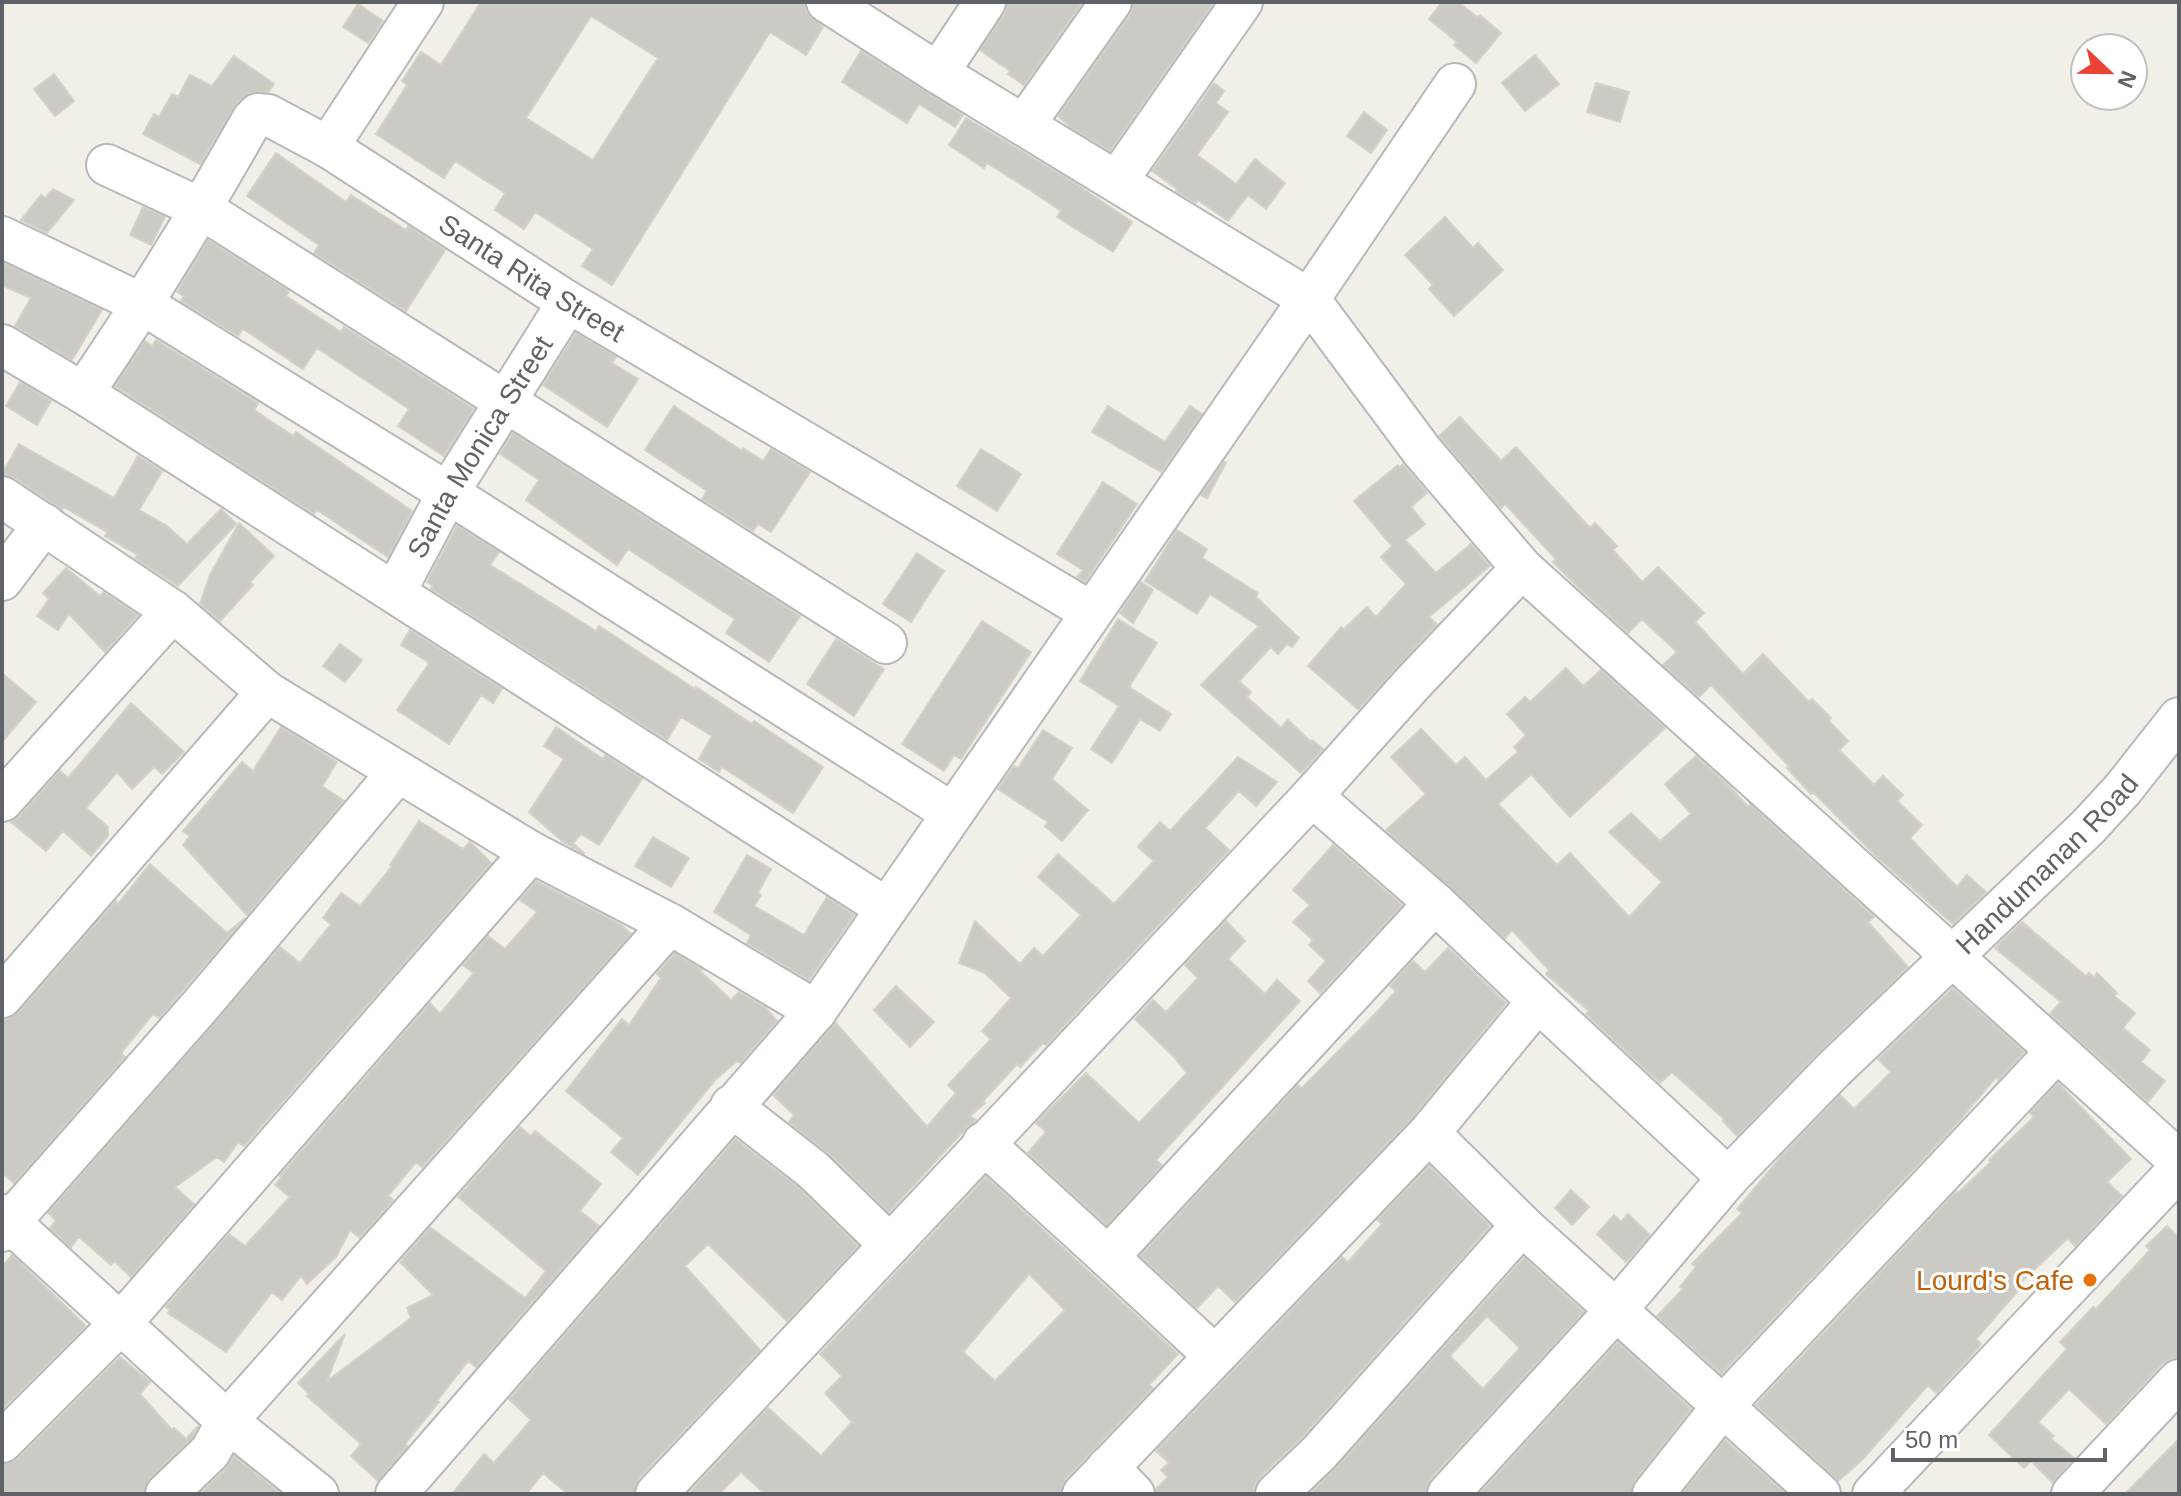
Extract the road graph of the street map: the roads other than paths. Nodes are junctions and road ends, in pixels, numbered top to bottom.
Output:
1 (423, 2) edge
2 (827, 2) edge
3 (985, 2) edge
4 (1111, 2) edge
5 (1242, 2) edge
6 (938, 73) junction
7 (1455, 84) dead end
8 (1024, 125) junction
9 (328, 147) junction
10 (107, 165) dead end
11 (1117, 181) junction
12 (202, 209) junction
13 (2, 237) edge
14 (1309, 299) junction
15 (568, 302) junction
16 (144, 305) junction
17 (2, 345) edge
18 (83, 393) junction
19 (507, 401) junction
20 (448, 493) junction
21 (2, 497) edge
22 (44, 524) junction
23 (1522, 568) junction
24 (2, 580) edge
25 (395, 592) junction
26 (173, 611) junction
27 (1091, 612) junction
28 (886, 643) dead end
29 (267, 692) junction
30 (2179, 718) edge
31 (397, 773) junction
32 (1312, 796) junction
33 (2, 801) edge
34 (952, 813) junction
35 (531, 852) junction
36 (1435, 903) junction
37 (886, 908) junction
38 (670, 924) junction
39 (1953, 956) junction
40 (2, 997) edge
41 (1538, 1001) junction
42 (816, 1011) junction
43 (2057, 1051) junction
44 (731, 1106) junction
45 (1429, 1133) junction
46 (983, 1143) junction
47 (2179, 1161) edge
48 (2179, 1169) edge
49 (1728, 1178) junction
50 (5, 1223) edge
51 (1522, 1225) junction
52 (890, 1245) junction
53 (1108, 1257) junction
54 (1617, 1309) junction
55 (121, 1323) junction
56 (1215, 1356) junction
57 (2179, 1380) edge
58 (1722, 1407) junction
59 (227, 1421) junction
60 (2, 1442) edge
61 (1108, 1485) edge
62 (1891, 1488) edge
63 (166, 1494) edge
64 (318, 1494) edge
65 (396, 1494) edge
66 (656, 1494) edge
67 (1276, 1494) edge
68 (1448, 1494) edge
69 (1653, 1494) edge
70 (1820, 1494) edge
71 (2072, 1494) edge

1 - 9 street
2 - 6 street
3 - 6 street
4 - 8 street
5 - 11 street
6 - 8 street
7 - 14 street
8 - 11 street
9 - 12 street, Santa Rita Street
9 - 15 street, Santa Rita Street
10 - 12 street
11 - 14 street
12 - 16 street, Santa Rita Street
12 - 19 street
13 - 16 street
14 - 23 street
14 - 27 street
15 - 19 street, Santa Monica Street
15 - 27 street, Santa Rita Street
16 - 18 street, Santa Rita Street
16 - 20 street
17 - 18 street
18 - 25 street
19 - 20 street, Santa Monica Street
19 - 28 street
20 - 25 street, Santa Monica Street
20 - 34 street
21 - 22 street
22 - 24 street
22 - 26 street
23 - 32 street
23 - 39 street
25 - 37 street
26 - 29 street
26 - 33 street
27 - 34 street
29 - 31 street
29 - 40 street
30 - 39 street, Handumanan Road
31 - 35 street
31 - 50 street
32 - 36 street
32 - 46 street
34 - 37 street
35 - 38 street
35 - 55 street
36 - 41 street
36 - 53 street
37 - 42 street
38 - 42 street
38 - 59 street
39 - 43 street, Handumanan Road
39 - 49 street
41 - 45 street
41 - 49 street
42 - 44 street
43 - 47 street, Handumanan Road
43 - 58 street
44 - 52 street
44 - 65 street
45 - 51 street
45 - 56 street
46 - 52 street
46 - 53 street
48 - 62 street
49 - 54 street
50 - 55 street
51 - 54 street
51 - 67 street
52 - 66 street
53 - 56 street
54 - 58 street
54 - 68 street
55 - 59 street
55 - 60 street
56 - 61 street
57 - 71 street
58 - 69 street
58 - 70 street
59 - 63 street
59 - 64 street

